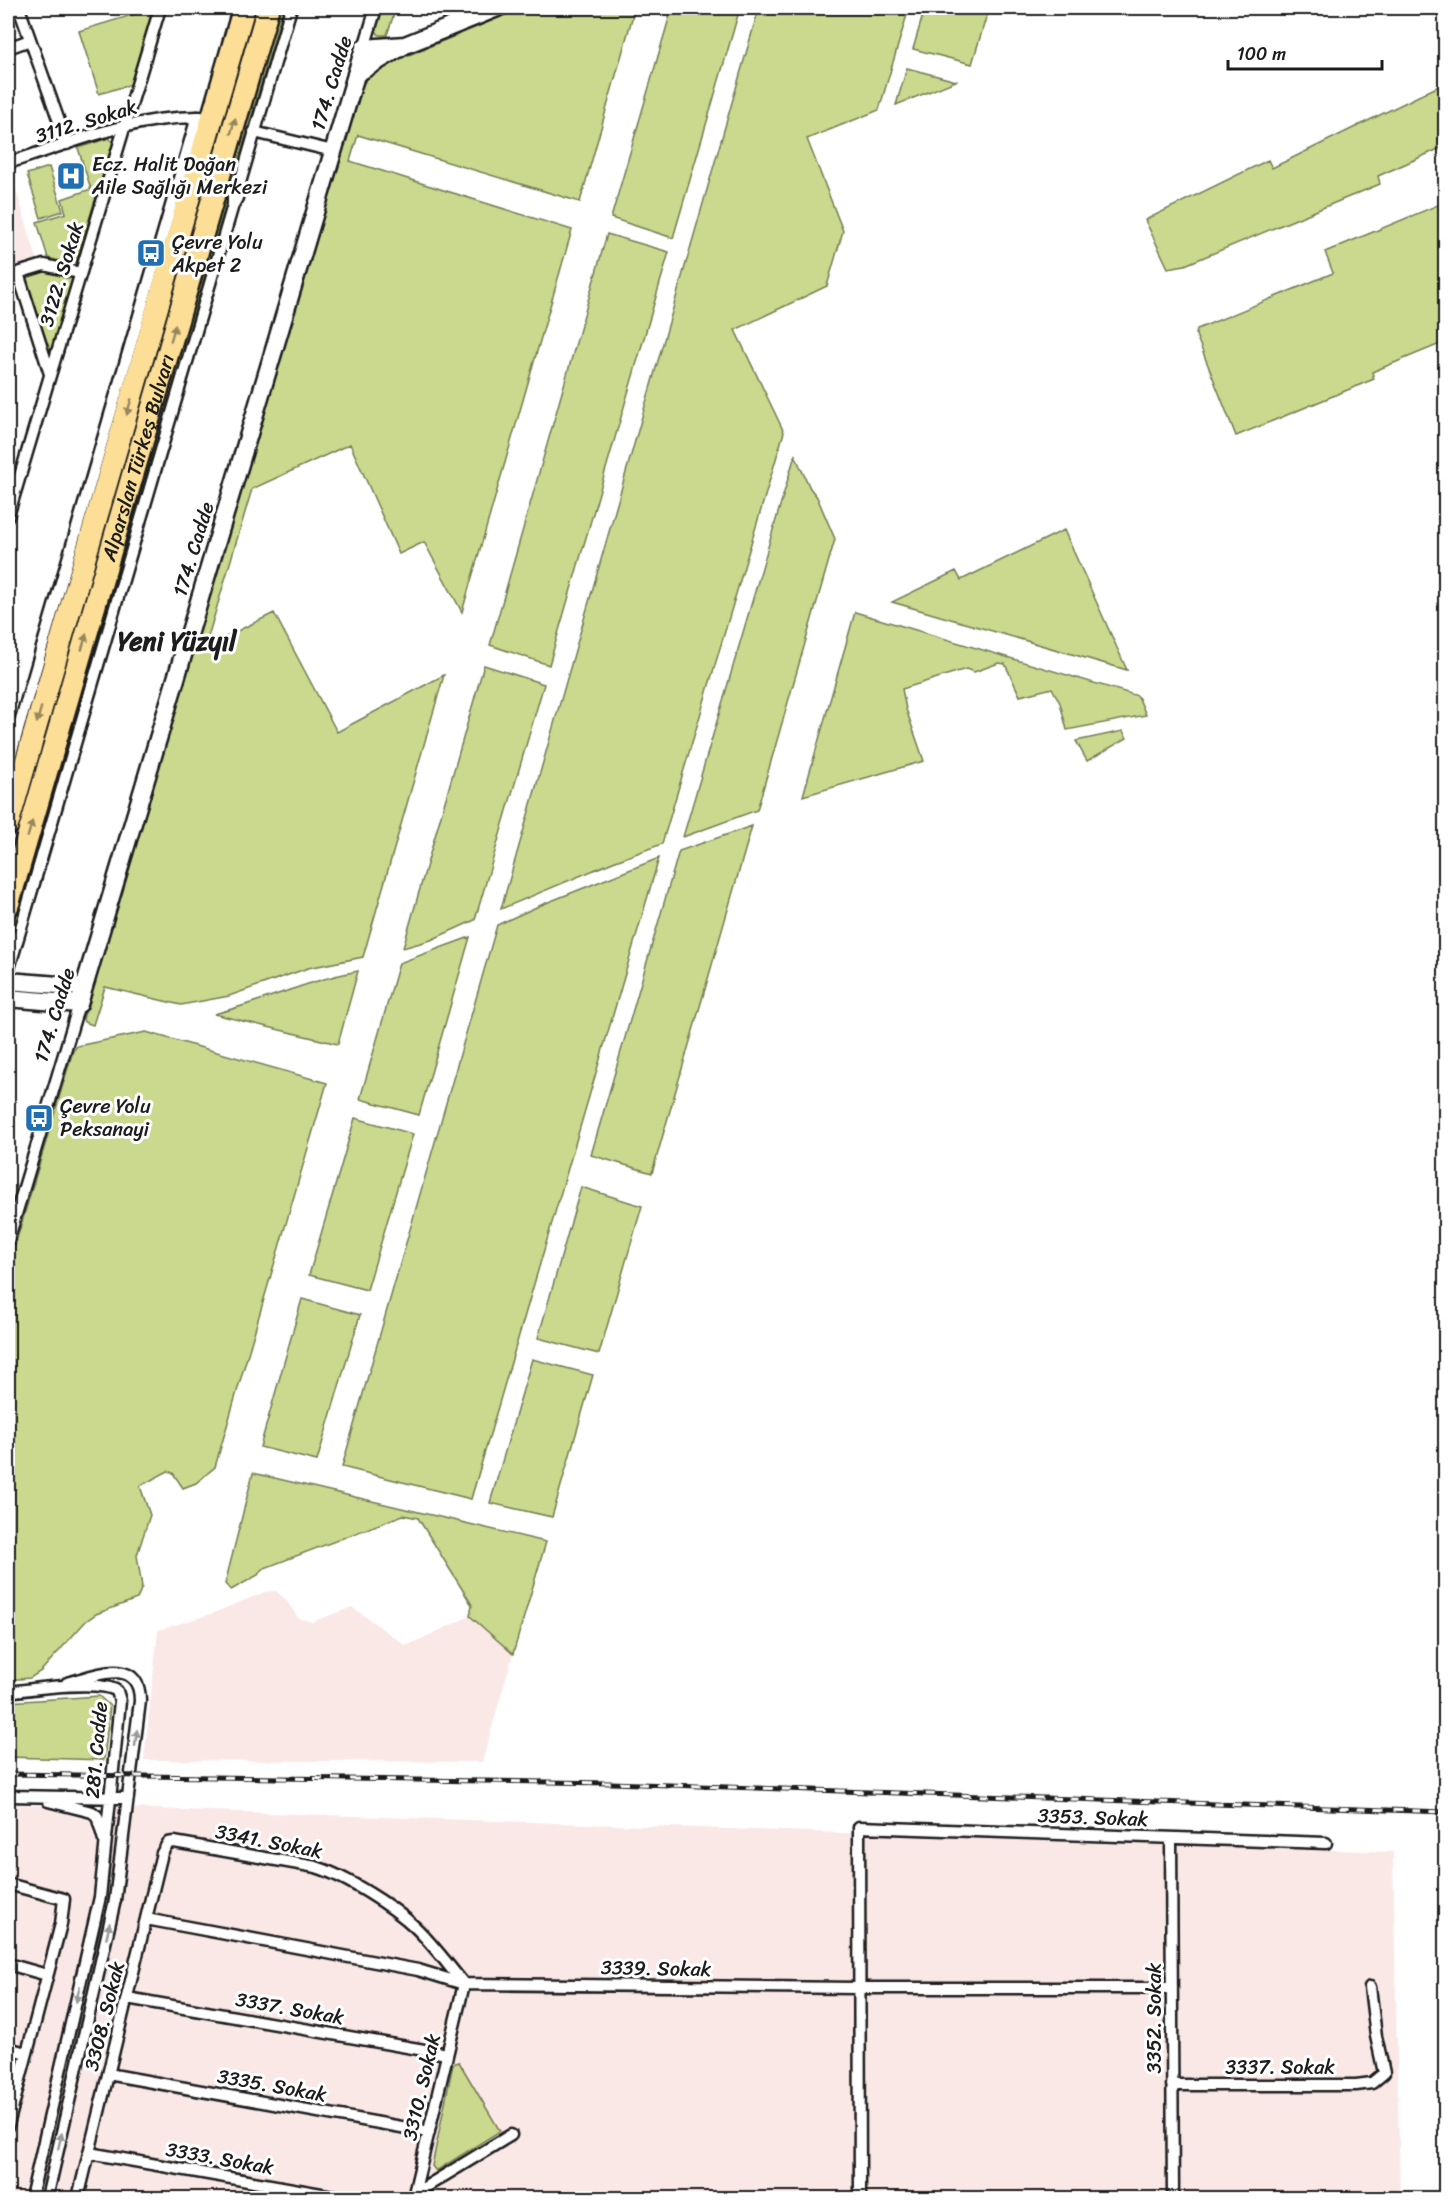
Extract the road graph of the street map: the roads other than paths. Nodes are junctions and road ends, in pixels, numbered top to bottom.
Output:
1 (19, 8) edge
2 (160, 8) edge
3 (244, 8) edge
4 (268, 8) edge
5 (291, 8) edge
6 (376, 8) edge
7 (497, 8) edge
8 (30, 40) junction
9 (405, 45) junction
10 (8, 48) edge
11 (364, 48) junction
12 (356, 74) junction
13 (205, 117) junction
14 (125, 125) junction
15 (254, 132) junction
16 (67, 144) junction
17 (333, 151) junction
18 (8, 164) edge
19 (80, 273) junction
20 (13, 275) edge
21 (50, 374) junction
22 (8, 516) edge
23 (8, 764) edge
24 (8, 824) edge
25 (8, 905) edge
26 (8, 972) edge
27 (8, 981) edge
28 (84, 987) junction
29 (8, 998) edge
30 (79, 1004) junction
31 (8, 1241) edge
32 (52, 1687) junction
33 (8, 1692) edge
34 (8, 1796) edge
35 (30, 1797) junction
36 (110, 1798) junction
37 (128, 1798) junction
38 (1171, 1838) junction
39 (1326, 1843) dead end
40 (168, 1844) joint
41 (106, 1846) junction
42 (8, 1884) edge
43 (146, 1918) junction
44 (8, 1964) edge
45 (47, 1974) junction
46 (464, 1984) junction
47 (1370, 1987) dead end
48 (859, 1988) junction
49 (1172, 1988) junction
50 (127, 1998) junction
51 (8, 2048) edge
52 (27, 2053) junction
53 (447, 2054) junction
54 (108, 2074) junction
55 (1172, 2085) junction
56 (8, 2125) edge
57 (429, 2132) junction
58 (511, 2135) dead end
59 (89, 2153) junction
60 (414, 2196) edge
61 (31, 2199) edge
62 (47, 2199) edge
63 (78, 2199) edge
64 (344, 2199) edge
65 (860, 2199) edge
66 (1173, 2199) edge

1 - 8 street
2 - 14 street, 3122. Sokak
3 - 13 highway, Alparslan Türkeş Bulvarı
25 -> 4 highway, Alparslan Türkeş Bulvarı
5 - 15 street
6 - 11 street, 174. Cadde
7 - 9 street
8 - 10 street
8 - 16 street
9 - 11 street
9 - 12 street
11 - 12 street, 174. Cadde
12 - 17 street, 174. Cadde
13 - 14 street, 3112. Sokak
13 - 23 street
13 -> 24 highway, Alparslan Türkeş Bulvarı
14 - 16 street, 3112. Sokak
14 - 19 street, 3122. Sokak
15 - 17 street
15 - 26 street
16 - 18 street, 3112. Sokak
17 - 28 street, 174. Cadde
19 - 20 street
19 - 21 street, 3122. Sokak
20 - 21 street
21 - 22 street, 3122. Sokak
27 - 28 street
28 - 30 street, 174. Cadde
29 - 30 street
30 - 31 street, 174. Cadde
32 - 33 street
32 - 36 street, 281. Cadde
37 -> 32 street, 281. Cadde
34 - 35 street
35 - 36 street
35 - 41 street
36 - 37 street
36 - 41 street, 281. Cadde
62 -> 37 street, 281. Cadde
38 - 39 street, 3353. Sokak
38 - 48 street, 3353. Sokak
38 - 49 street, 3352. Sokak
40 - 43 street, 3308. Sokak
40 - 46 street, 3341. Sokak
41 -> 61 street, 281. Cadde
42 - 45 street
43 - 46 street, 3339. Sokak
43 - 50 street, 3308. Sokak
44 - 45 street
45 - 52 street
46 - 48 street, 3339. Sokak
46 - 53 street, 3310. Sokak
47 - 55 street, 3337. Sokak
48 - 49 street, 3339. Sokak
48 - 65 street
49 - 55 street, 3352. Sokak
50 - 53 street, 3337. Sokak
50 - 54 street, 3308. Sokak
51 - 52 street
52 - 56 street
53 - 57 street, 3310. Sokak
54 - 57 street, 3335. Sokak
54 - 59 street, 3308. Sokak
55 - 66 street, 3352. Sokak
57 - 60 street, 3310. Sokak
58 - 60 street
59 - 63 street, 3308. Sokak
59 - 64 street, 3333. Sokak

